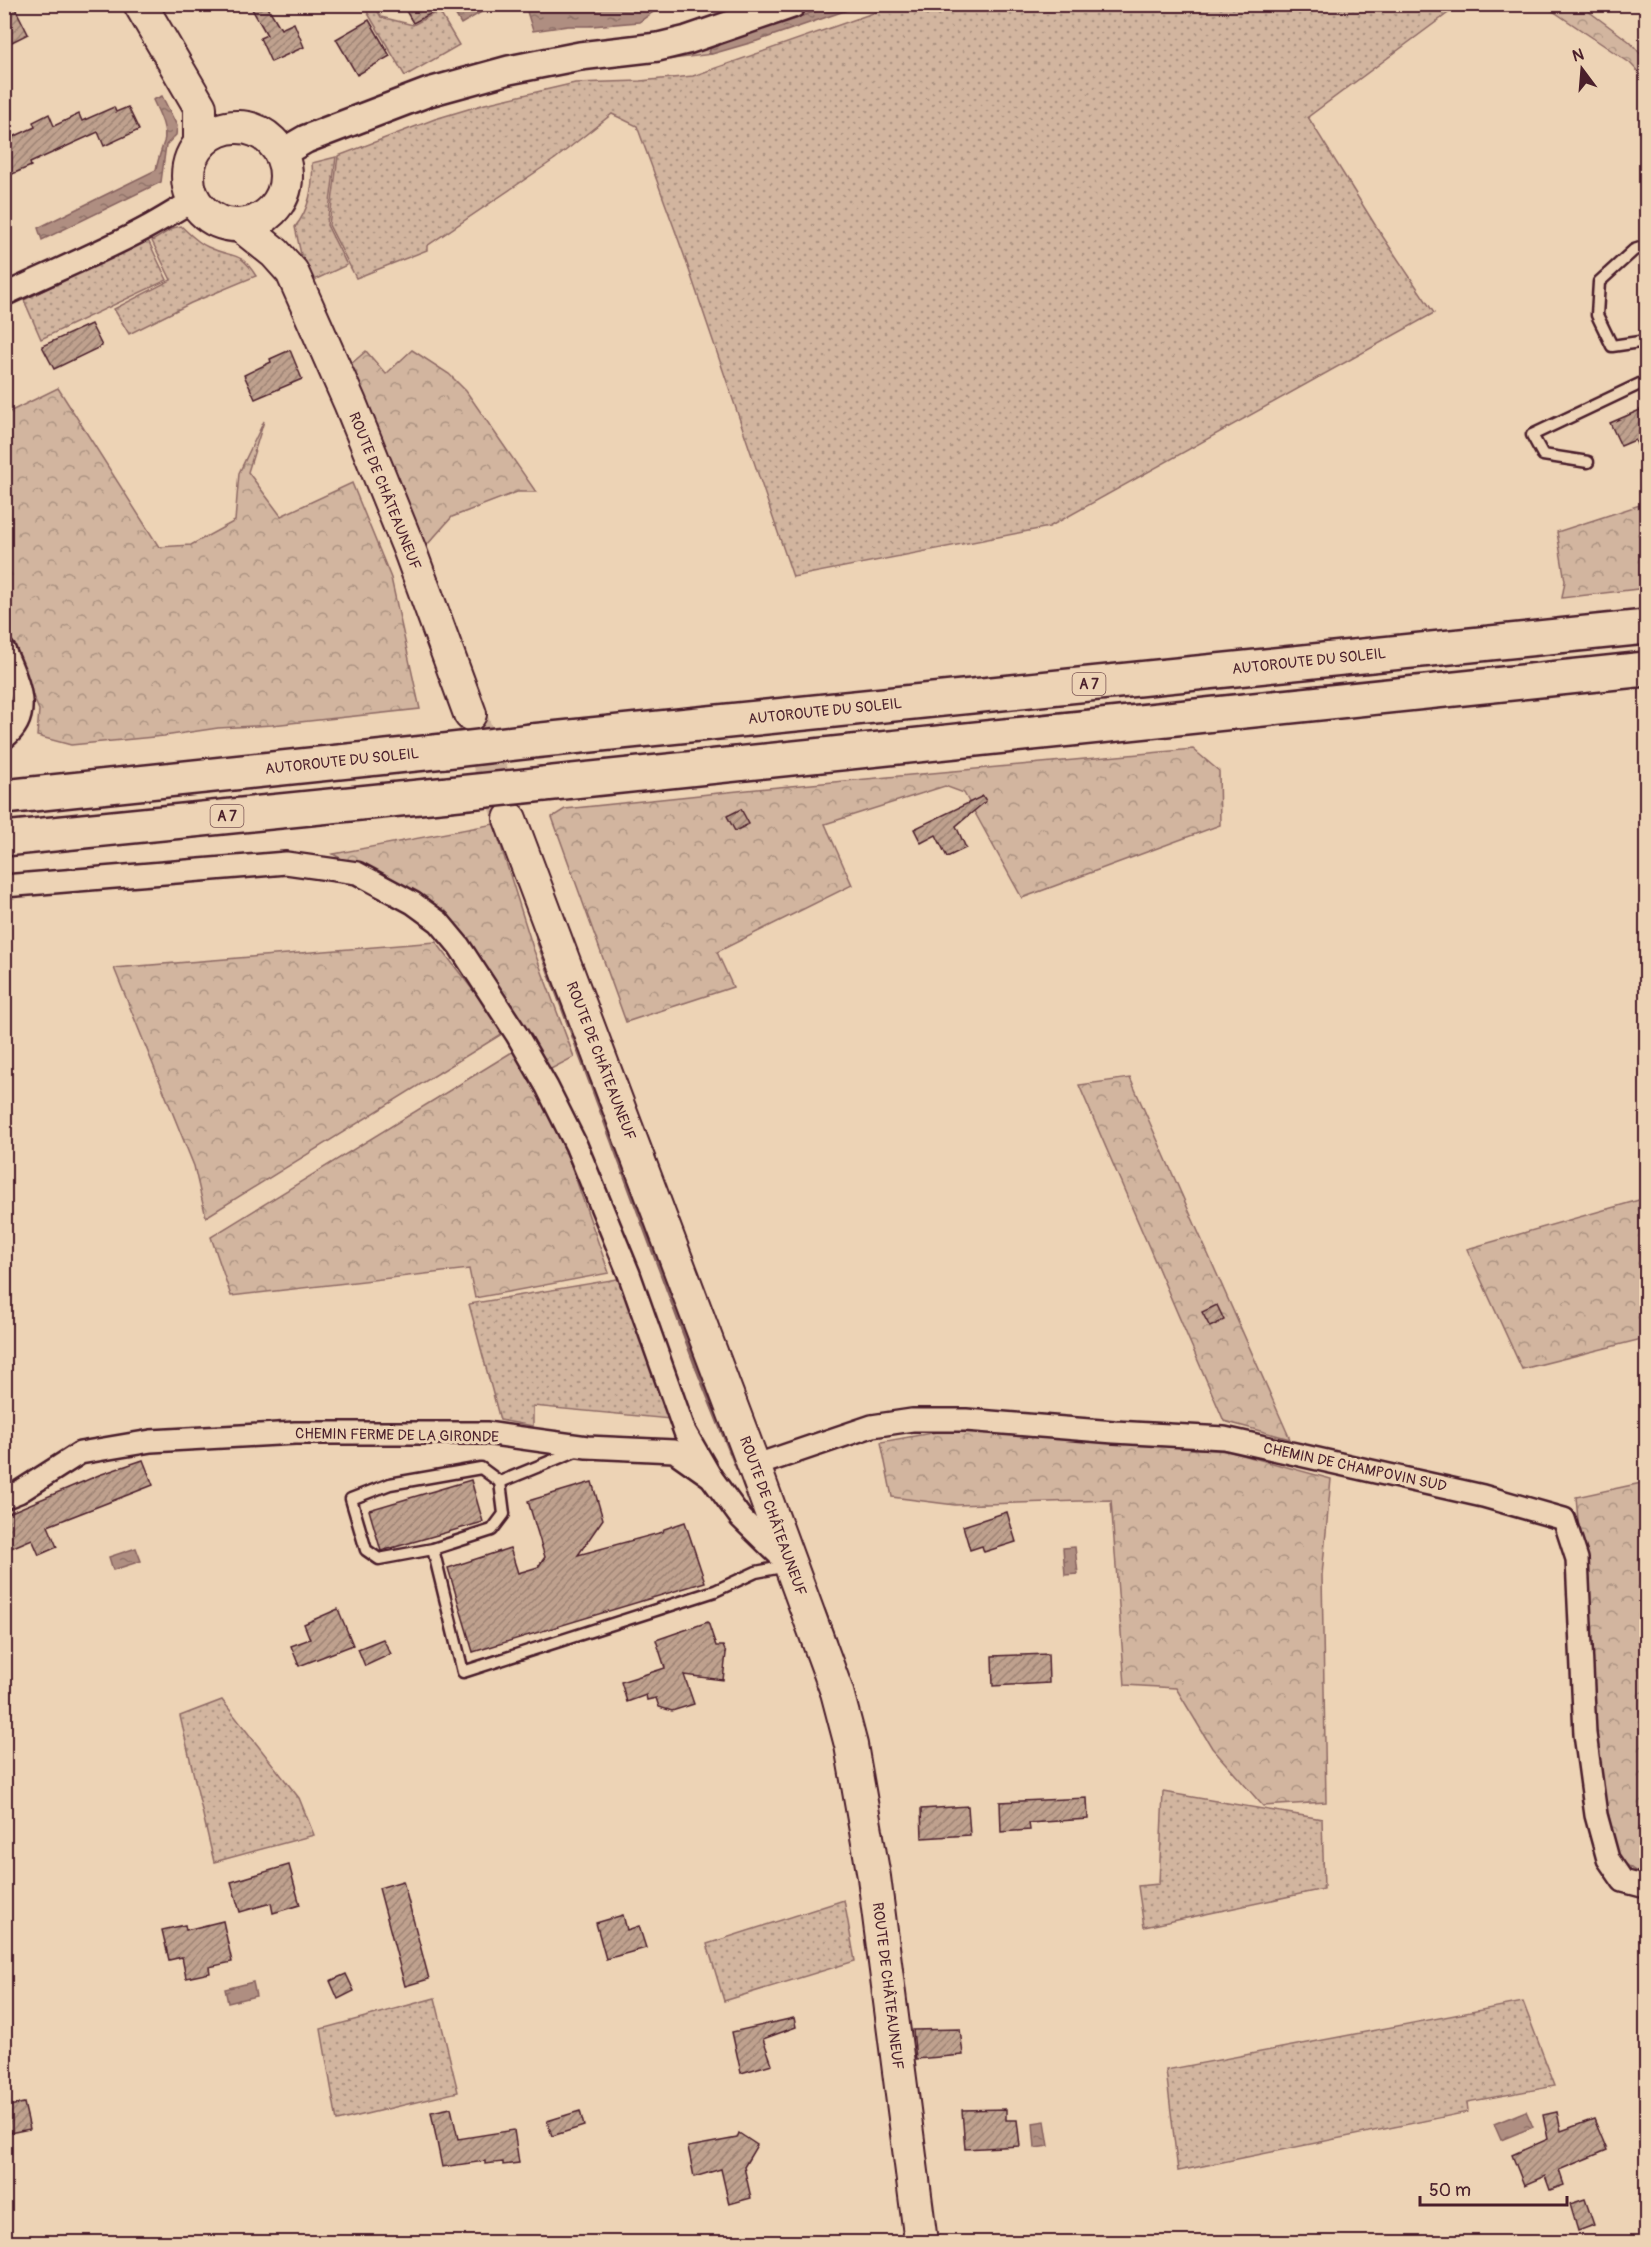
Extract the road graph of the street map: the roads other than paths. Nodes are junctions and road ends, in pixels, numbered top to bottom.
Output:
1 (140, 4) edge
2 (792, 4) edge
3 (200, 107) junction
4 (239, 128) junction
5 (200, 144) junction
6 (280, 154) junction
7 (194, 200) junction
8 (277, 204) junction
9 (240, 225) junction
10 (1647, 246) edge
11 (291, 272) junction
12 (4, 295) edge
13 (1647, 341) edge
14 (1647, 381) edge
15 (1588, 462) dead end
16 (1647, 606) edge
17 (1647, 627) edge
18 (1566, 635) junction
19 (4, 650) edge
20 (1647, 669) edge
21 (470, 714) tunnel mouth
22 (4, 738) edge
23 (4, 797) edge
24 (510, 819) tunnel mouth
25 (4, 839) edge
26 (4, 886) edge
27 (587, 1447) junction
28 (754, 1466) junction
29 (711, 1477) junction
30 (500, 1482) junction
31 (4, 1498) edge
32 (433, 1549) junction
33 (790, 1565) junction
34 (1647, 1887) edge
35 (921, 2242) edge

1 - 3 main road
2 - 6 street
3 - 4 main road
3 - 5 main road
4 - 5 main road
4 - 6 main road
5 - 7 main road
6 - 8 main road
7 - 9 main road, ROUTE DE CHÂTEAUNEUF
7 - 12 street
8 - 9 main road
8 - 11 main road, ROUTE DE CHÂTEAUNEUF
9 - 11 main road, ROUTE DE CHÂTEAUNEUF
10 - 13 lane
11 - 21 main road, ROUTE DE CHÂTEAUNEUF
14 - 15 lane
16 - 18 highway
17 - 18 highway, AUTOROUTE DU SOLEIL / A 7
18 - 23 highway, AUTOROUTE DU SOLEIL / A 7, bridge
19 - 22 street
20 - 25 highway, A 7, bridge
24 - 28 main road, ROUTE DE CHÂTEAUNEUF
26 - 29 street
27 - 29 street, CHEMIN FERME DE LA GIRONDE
27 - 30 lane
27 - 31 street, CHEMIN FERME DE LA GIRONDE
28 - 33 main road, ROUTE DE CHÂTEAUNEUF
28 - 34 street, CHEMIN DE CHAMPOVIN SUD
29 - 33 street, CHEMIN FERME DE LA GIRONDE
30 - 32 lane
30 - 32 lane
32 - 33 lane
33 - 35 main road, ROUTE DE CHÂTEAUNEUF

